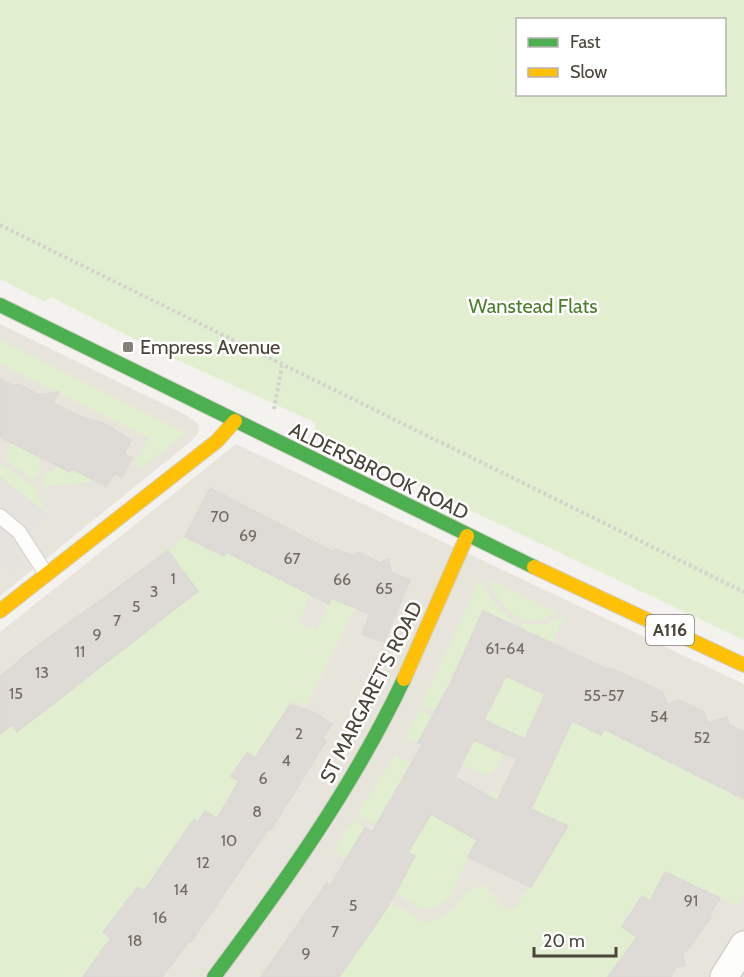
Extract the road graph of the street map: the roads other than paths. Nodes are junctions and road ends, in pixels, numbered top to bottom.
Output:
1 (0, 305) edge
2 (235, 421) junction
3 (0, 516) edge
4 (467, 536) junction
5 (46, 574) junction
6 (0, 611) edge
7 (744, 665) edge
8 (744, 945) edge
9 (214, 977) edge
10 (724, 977) edge

1 - 2 main road, ALDERSBROOK ROAD / A116
2 - 4 main road, ALDERSBROOK ROAD / A116
2 - 5 main road
3 - 5 lane
4 - 7 main road, ALDERSBROOK ROAD / A116
4 - 9 main road, ST MARGARET'S ROAD
5 - 6 main road
8 - 10 street

